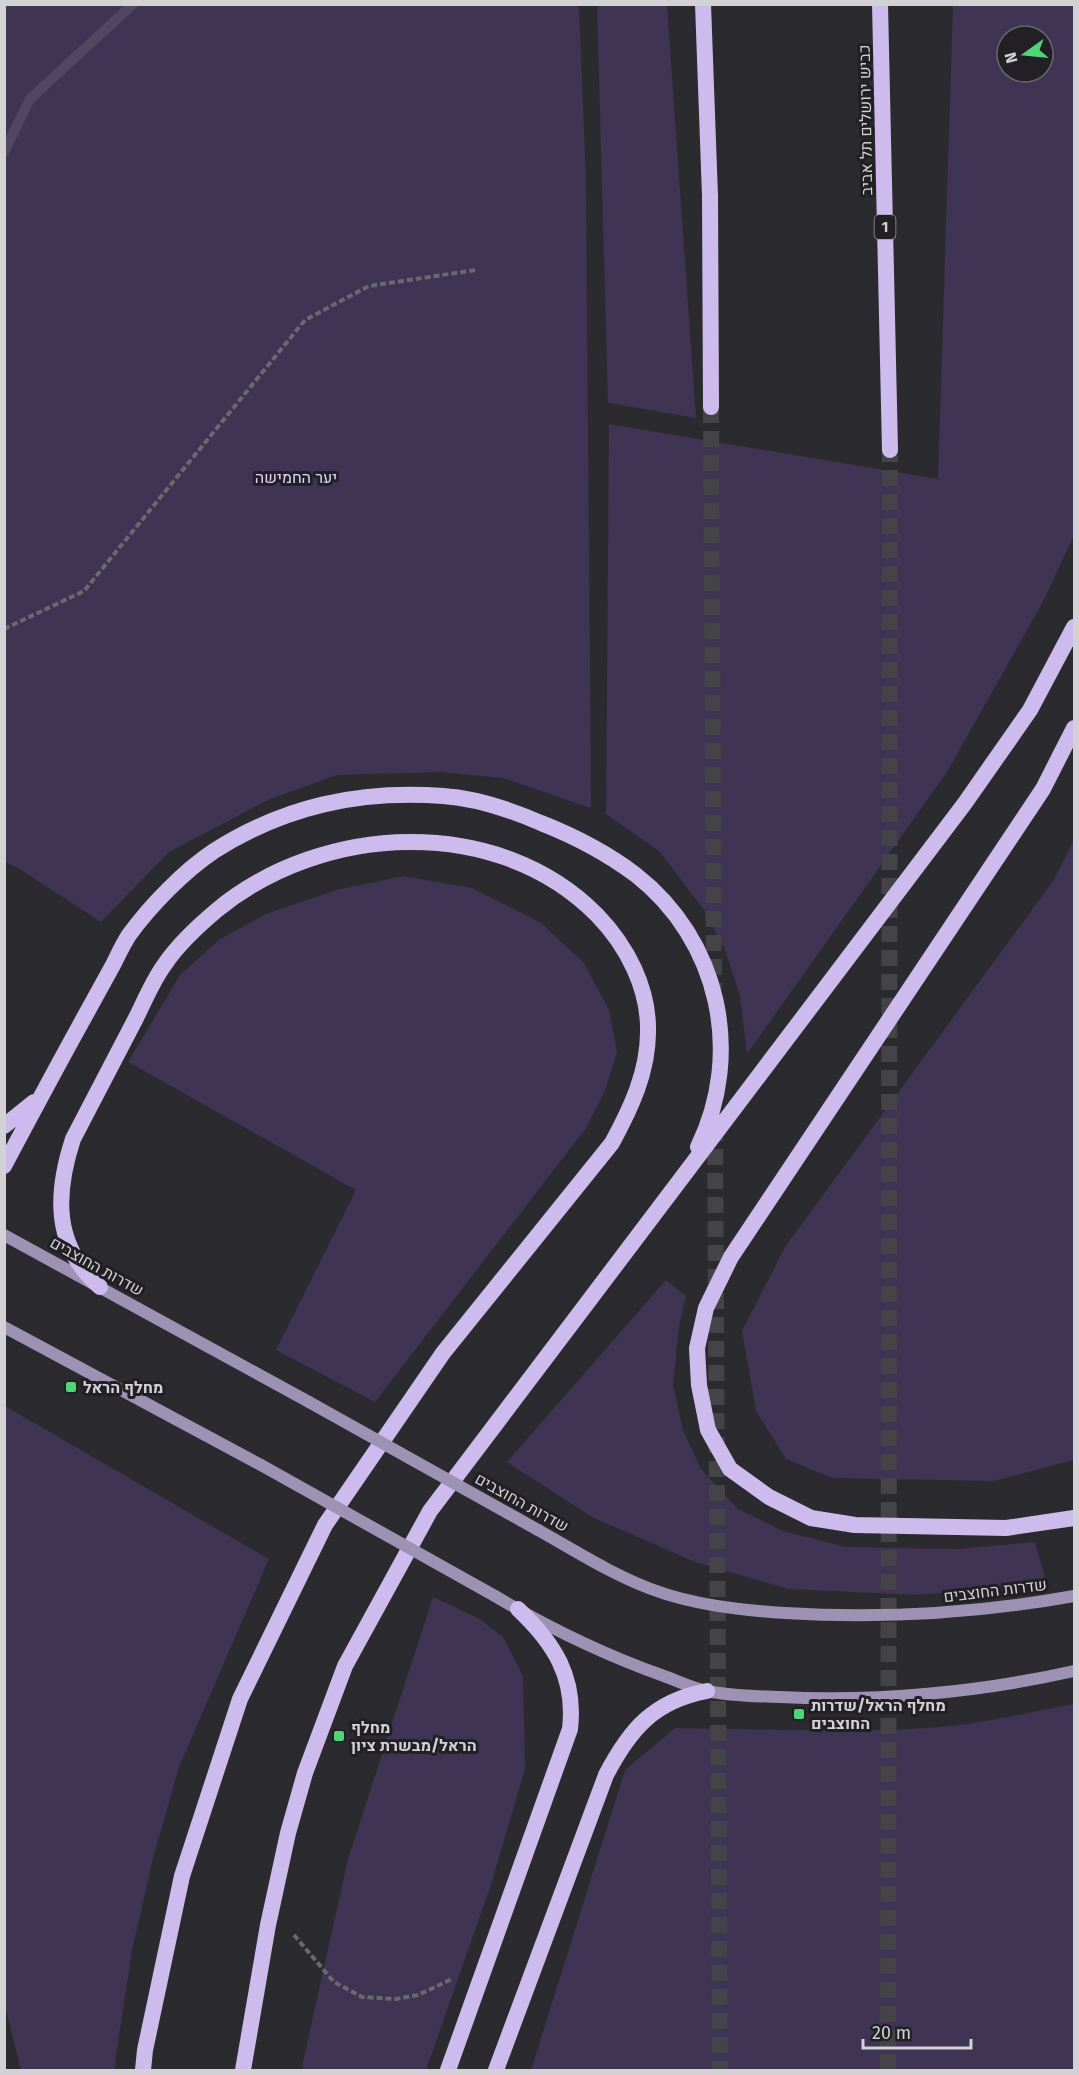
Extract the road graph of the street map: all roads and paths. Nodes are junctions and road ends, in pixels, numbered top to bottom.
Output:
1 (703, 4) edge
2 (880, 4) edge
3 (476, 270) dead end
4 (711, 407) tunnel mouth
5 (890, 450) tunnel mouth
6 (1074, 627) edge
7 (4, 629) edge
8 (1074, 728) edge
9 (43, 1093) junction
10 (4, 1126) edge
11 (4, 1166) edge
12 (680, 1180) junction
13 (4, 1235) edge
14 (100, 1287) junction
15 (4, 1327) edge
16 (1074, 1518) edge
17 (1074, 1596) edge
18 (518, 1609) junction
19 (1074, 1671) edge
20 (707, 1691) junction
21 (288, 1934) dead end
22 (485, 1967) junction
23 (143, 2070) edge
24 (243, 2070) edge
25 (448, 2070) edge
26 (496, 2070) edge

1 - 4 highway
2 - 5 highway, כביש ירושלים תל אביב / 1
3 - 7 path
6 - 12 highway
8 - 16 highway
9 - 10 highway
9 - 11 highway
9 - 12 highway
12 - 24 highway
13 - 14 main road, שדרות החוצבים
14 - 17 main road, שדרות החוצבים, bridge
14 - 23 highway
15 - 18 main road, bridge
18 - 20 main road
18 - 22 highway
19 - 20 main road
20 - 26 highway
21 - 22 path
22 - 25 highway

